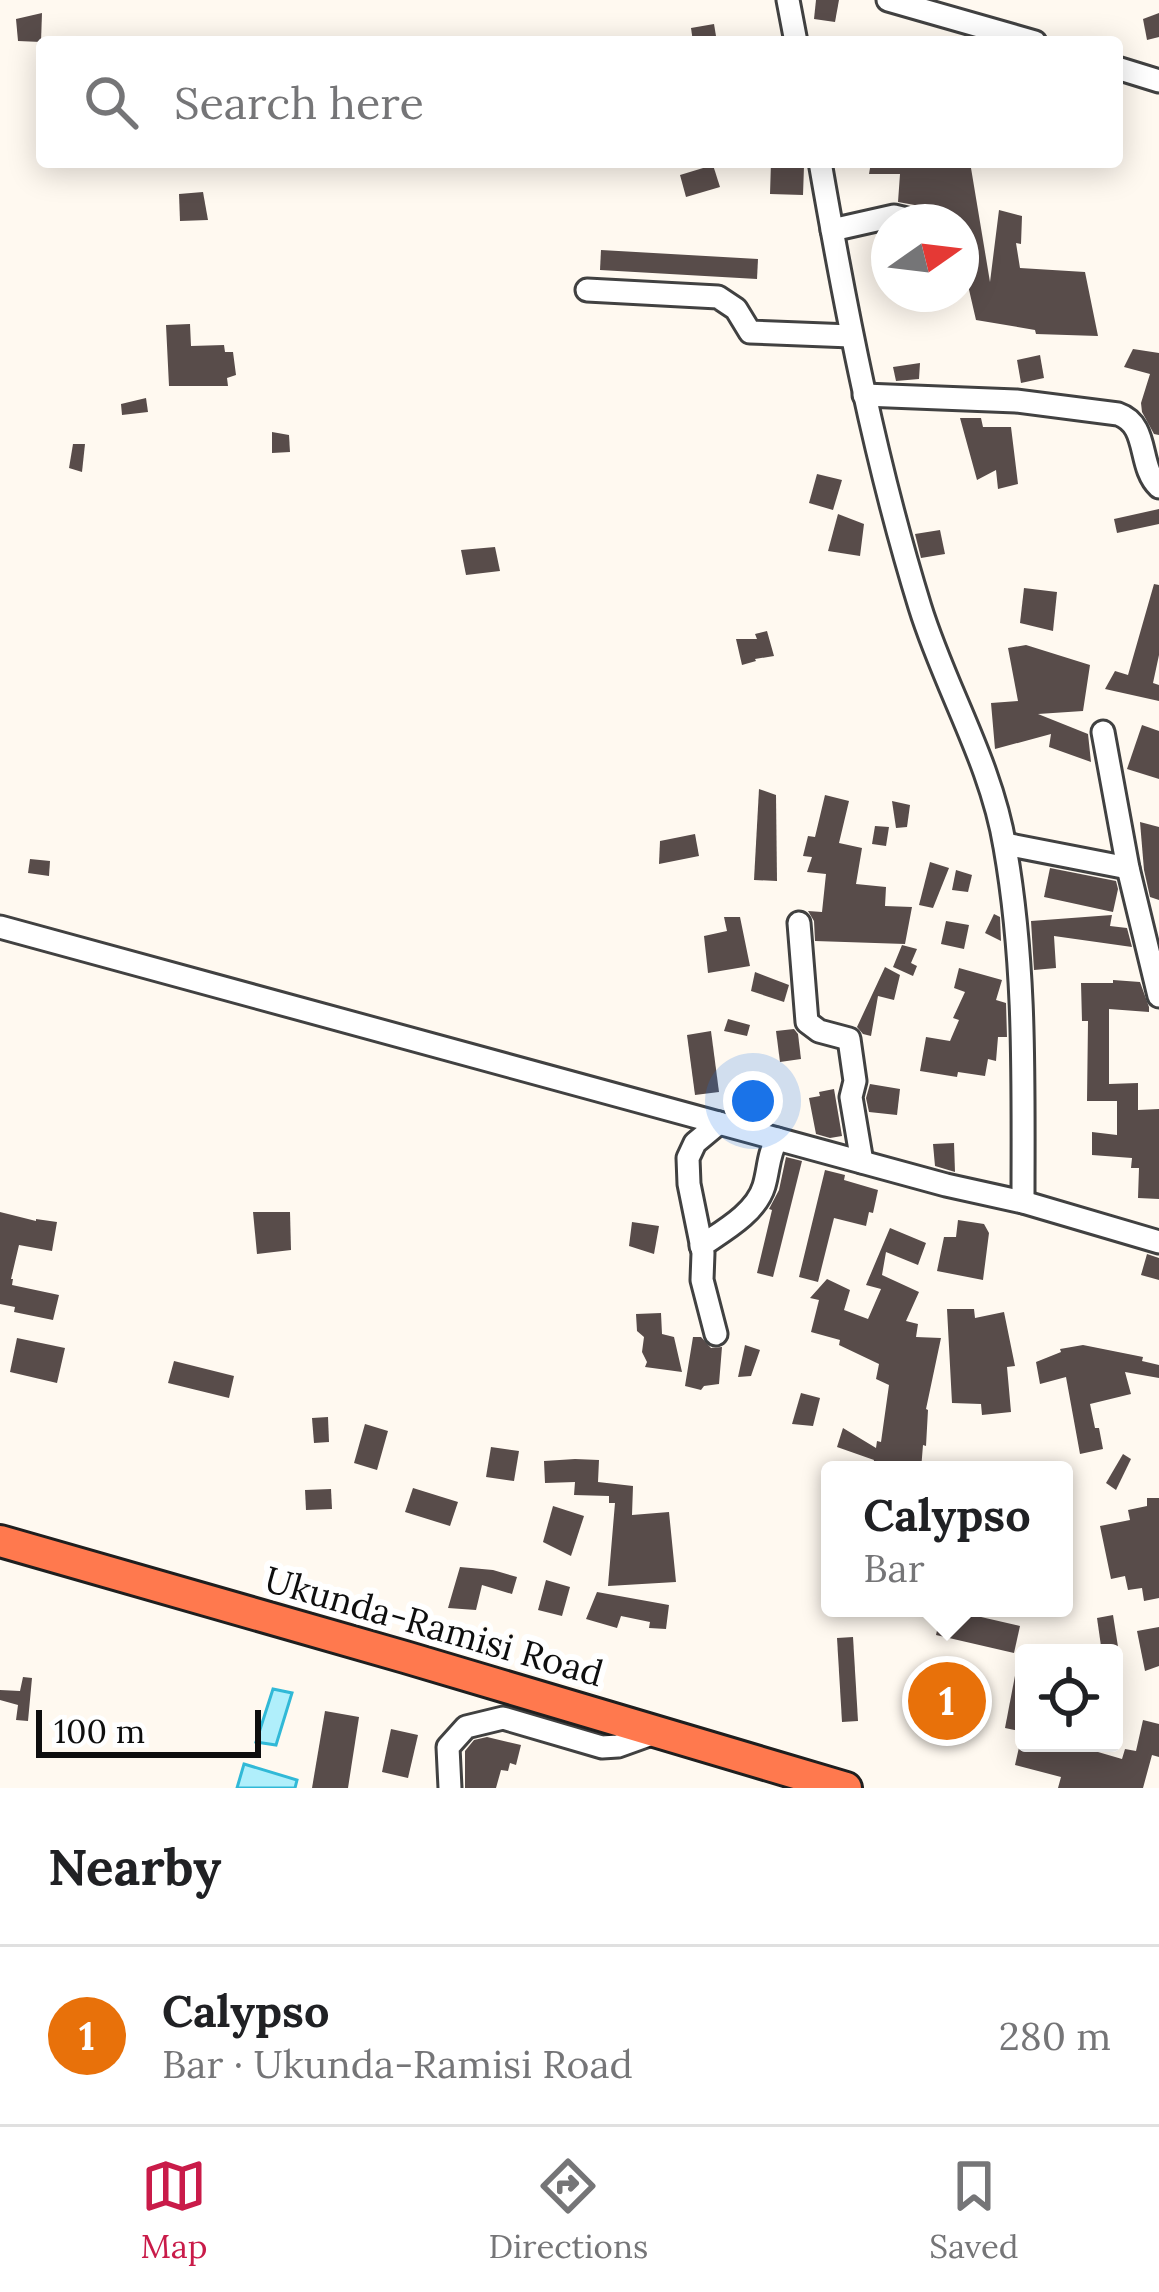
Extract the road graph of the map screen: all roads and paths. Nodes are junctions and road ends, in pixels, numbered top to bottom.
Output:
1 (788, 0) edge
2 (888, 0) edge
3 (795, 36) edge
4 (1014, 36) edge
5 (1123, 70) edge
6 (1159, 81) edge
7 (821, 168) edge
8 (871, 221) edge
9 (832, 230) junction
10 (587, 290) dead end
11 (851, 336) junction
12 (864, 395) junction
13 (1159, 487) edge
14 (1103, 732) dead end
15 (1005, 844) junction
16 (1128, 868) junction
17 (799, 922) dead end
18 (0, 927) edge
19 (1159, 995) edge
20 (719, 1123) junction
21 (777, 1139) junction
22 (862, 1162) junction
23 (1023, 1202) junction
24 (1159, 1242) edge
25 (701, 1246) junction
26 (716, 1334) dead end
27 (0, 1541) edge
28 (658, 1732) junction
29 (450, 1788) edge
30 (846, 1788) edge

1 - 3 street
2 - 4 street
5 - 6 street
7 - 9 street
8 - 9 street
9 - 11 street
10 - 11 street
11 - 12 street
12 - 13 street
12 - 15 street
14 - 16 street
15 - 16 street
15 - 23 street
16 - 19 street
17 - 22 street
18 - 20 street
20 - 21 street
20 - 25 street
21 - 22 street
21 - 25 street
22 - 23 street
23 - 24 street
25 - 26 street
27 - 28 highway, Ukunda-Ramisi Road
28 - 29 street
28 - 30 highway, Ukunda-Ramisi Road

